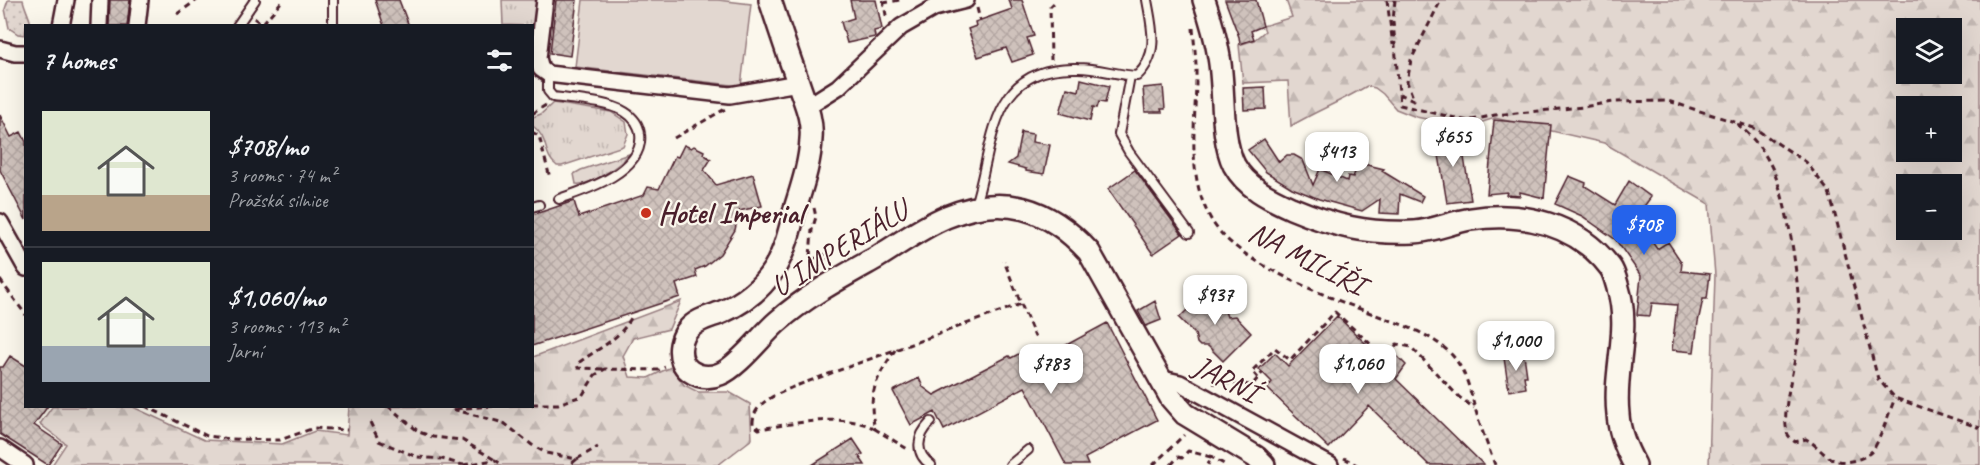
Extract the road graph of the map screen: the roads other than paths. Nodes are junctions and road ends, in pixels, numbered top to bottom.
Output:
1 (66, 0) edge
2 (100, 0) edge
3 (140, 0) edge
4 (255, 0) edge
5 (333, 0) edge
6 (545, 0) edge
7 (771, 0) edge
8 (966, 0) edge
9 (1147, 0) edge
10 (1204, 0) edge
11 (61, 24) edge
12 (99, 24) edge
13 (137, 24) edge
14 (238, 24) edge
15 (333, 24) edge
16 (0, 49) edge
17 (24, 53) edge
18 (548, 74) junction
19 (1130, 76) junction
20 (798, 83) junction
21 (808, 106) junction
22 (559, 199) dead end
23 (975, 206) junction
24 (0, 222) edge
25 (1189, 232) dead end
26 (24, 264) edge
27 (1158, 378) junction
28 (931, 422) dead end
29 (0, 448) edge
30 (1029, 450) dead end
31 (928, 463) edge
32 (25, 465) edge
33 (1010, 465) edge
34 (1264, 465) edge
35 (1330, 465) edge
36 (1635, 465) edge

1 - 11 street
2 - 12 street
3 - 13 street
4 - 14 lane
5 - 15 lane
6 - 18 street
7 - 20 street, U IMPERIÁLU
8 - 21 street
9 - 19 lane
10 - 36 street
16 - 17 street
18 - 20 street
18 - 22 lane
19 - 23 lane
19 - 25 lane
20 - 21 street, U IMPERIÁLU
21 - 23 street, U IMPERIÁLU
23 - 27 street, U IMPERIÁLU
24 - 26 street
27 - 34 street, U IMPERIÁLU
27 - 35 street, JARNÍ
28 - 31 lane
29 - 32 street
30 - 33 lane

